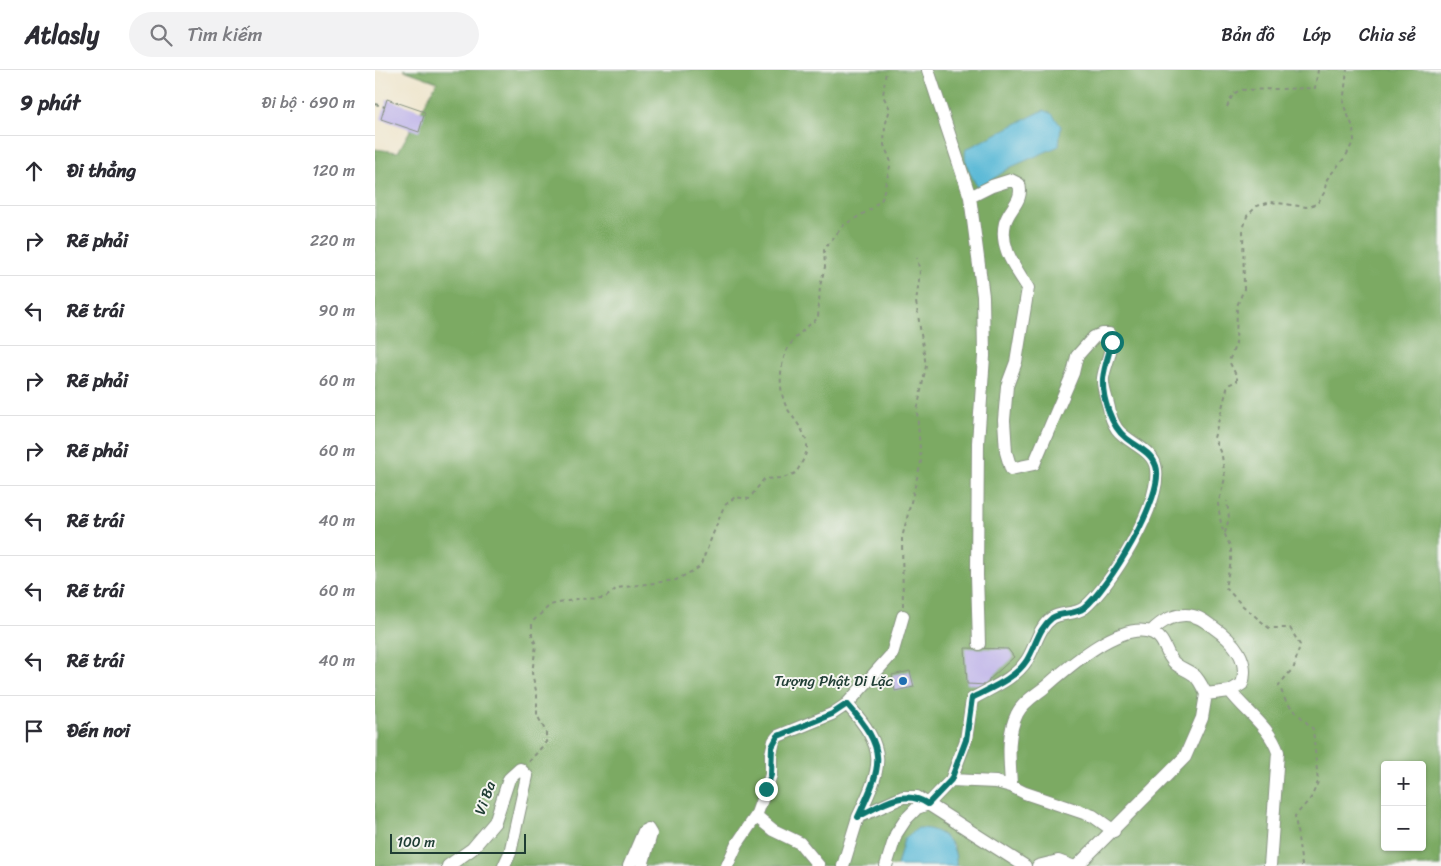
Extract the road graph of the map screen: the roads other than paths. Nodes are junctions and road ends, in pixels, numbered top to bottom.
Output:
1 (929, 70) edge
2 (969, 197) junction
3 (903, 616) road end
4 (1151, 632) junction
5 (979, 644) dead end
6 (1229, 691) junction
7 (1206, 694) junction
8 (847, 704) junction
9 (951, 780) junction
10 (1011, 786) junction
11 (928, 804) junction
12 (757, 816) junction
13 (858, 817) junction
14 (1114, 831) junction
15 (448, 866) edge
16 (504, 866) edge
17 (629, 866) edge
18 (642, 866) edge
19 (727, 866) edge
20 (819, 866) edge
21 (843, 866) edge
22 (886, 866) edge
23 (1025, 866) edge
24 (1038, 866) edge
25 (1072, 866) edge
26 (1077, 866) edge
27 (1270, 866) edge

1 - 2 street
2 - 5 street
2 - 9 street
3 - 8 street
4 - 6 street
4 - 7 street
4 - 10 street
6 - 7 street
6 - 27 street
7 - 14 street
8 - 12 street
8 - 13 street
9 - 10 street
9 - 11 street
10 - 14 street
11 - 13 street
11 - 22 street
11 - 23 street
12 - 19 street
12 - 20 street
13 - 21 street
14 - 26 street
15 - 16 street, Vi Ba
17 - 18 street
24 - 25 street

